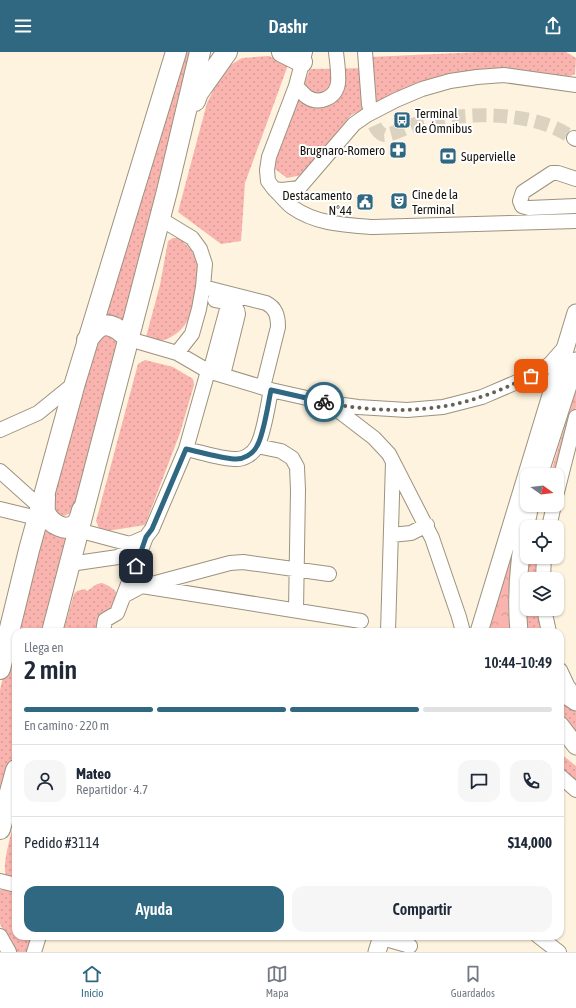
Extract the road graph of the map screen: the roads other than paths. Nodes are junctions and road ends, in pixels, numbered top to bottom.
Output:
1 (165, 52) edge
2 (176, 52) edge
3 (200, 52) edge
4 (282, 52) edge
5 (336, 52) edge
6 (365, 52) edge
7 (227, 54) edge
8 (304, 57) edge
9 (576, 85) edge
10 (296, 86) junction
11 (369, 105) tunnel mouth
12 (576, 179) edge
13 (576, 188) edge
14 (274, 189) junction
15 (166, 191) junction
16 (576, 201) edge
17 (576, 206) edge
18 (126, 214) junction
19 (159, 218) junction
20 (576, 221) edge
21 (202, 292) junction
22 (576, 313) edge
23 (129, 338) junction
24 (87, 340) junction
25 (565, 347) junction
26 (178, 353) junction
27 (576, 361) edge
28 (214, 373) junction
29 (75, 383) junction
30 (267, 388) junction
31 (329, 403) junction
32 (576, 417) edge
33 (0, 430) edge
34 (257, 446) junction
35 (186, 449) junction
36 (571, 459) edge
37 (394, 462) junction
38 (541, 468) edge
39 (0, 471) edge
40 (564, 476) edge
41 (48, 478) junction
42 (0, 509) edge
43 (529, 512) edge
44 (38, 513) junction
45 (427, 525) junction
46 (72, 529) junction
47 (391, 535) junction
48 (146, 537) junction
49 (70, 564) junction
50 (297, 570) junction
51 (330, 574) dead end
52 (142, 586) junction
53 (125, 595) junction
54 (296, 610) junction
55 (546, 616) edge
56 (361, 621) dead end
57 (104, 626) edge
58 (53, 628) edge
59 (388, 628) edge
60 (462, 628) edge
61 (480, 628) edge
62 (520, 628) edge
63 (548, 628) edge
64 (0, 669) edge
65 (564, 679) edge
66 (564, 695) edge
67 (576, 698) edge
68 (576, 702) edge
69 (564, 730) edge
70 (576, 746) edge
71 (564, 748) edge
72 (576, 757) edge
73 (564, 780) edge
74 (12, 785) edge
75 (576, 790) edge
76 (0, 829) edge
77 (0, 881) edge
78 (12, 884) edge
79 (0, 936) edge
80 (38, 940) edge
81 (543, 940) edge
82 (380, 942) edge
83 (410, 945) edge
84 (9, 952) edge
85 (34, 952) edge
86 (559, 952) edge

1 - 18 highway
2 - 18 highway
3 - 15 highway
4 - 8 highway
5 - 10 street
6 - 11 street
7 - 15 highway
8 - 10 street
9 - 14 street
10 - 14 street
12 - 17 street
13 - 16 street
14 - 20 street
15 - 19 highway
18 - 24 highway
19 - 21 street
19 - 23 highway
21 - 26 street
21 - 28 street
21 - 30 street
22 - 25 main road
23 - 24 highway
23 - 26 street
23 - 46 highway
24 - 29 highway
25 - 31 street
25 - 61 main road
26 - 28 street
27 - 38 main road
28 - 30 street
28 - 35 street
29 - 33 street
29 - 41 highway
30 - 31 street
30 - 34 street
31 - 37 street
32 - 36 street
34 - 35 street
34 - 50 street
35 - 48 street
36 - 40 street
37 - 45 street
37 - 47 street
39 - 44 street
41 - 44 highway
41 - 46 highway
42 - 44 street
43 - 62 main road
44 - 64 highway
45 - 47 street
45 - 60 street
46 - 48 street
46 - 49 highway
47 - 59 street
48 - 49 street
48 - 53 street
49 - 58 highway
50 - 51 street
50 - 52 street
50 - 54 street
52 - 53 street
52 - 54 street
53 - 57 street
54 - 56 street
55 - 63 street
65 - 67 street
66 - 68 main road
69 - 70 main road
71 - 72 main road
73 - 75 street
74 - 76 highway
77 - 78 street
79 - 84 street
80 - 85 street
81 - 86 street
82 - 83 street

